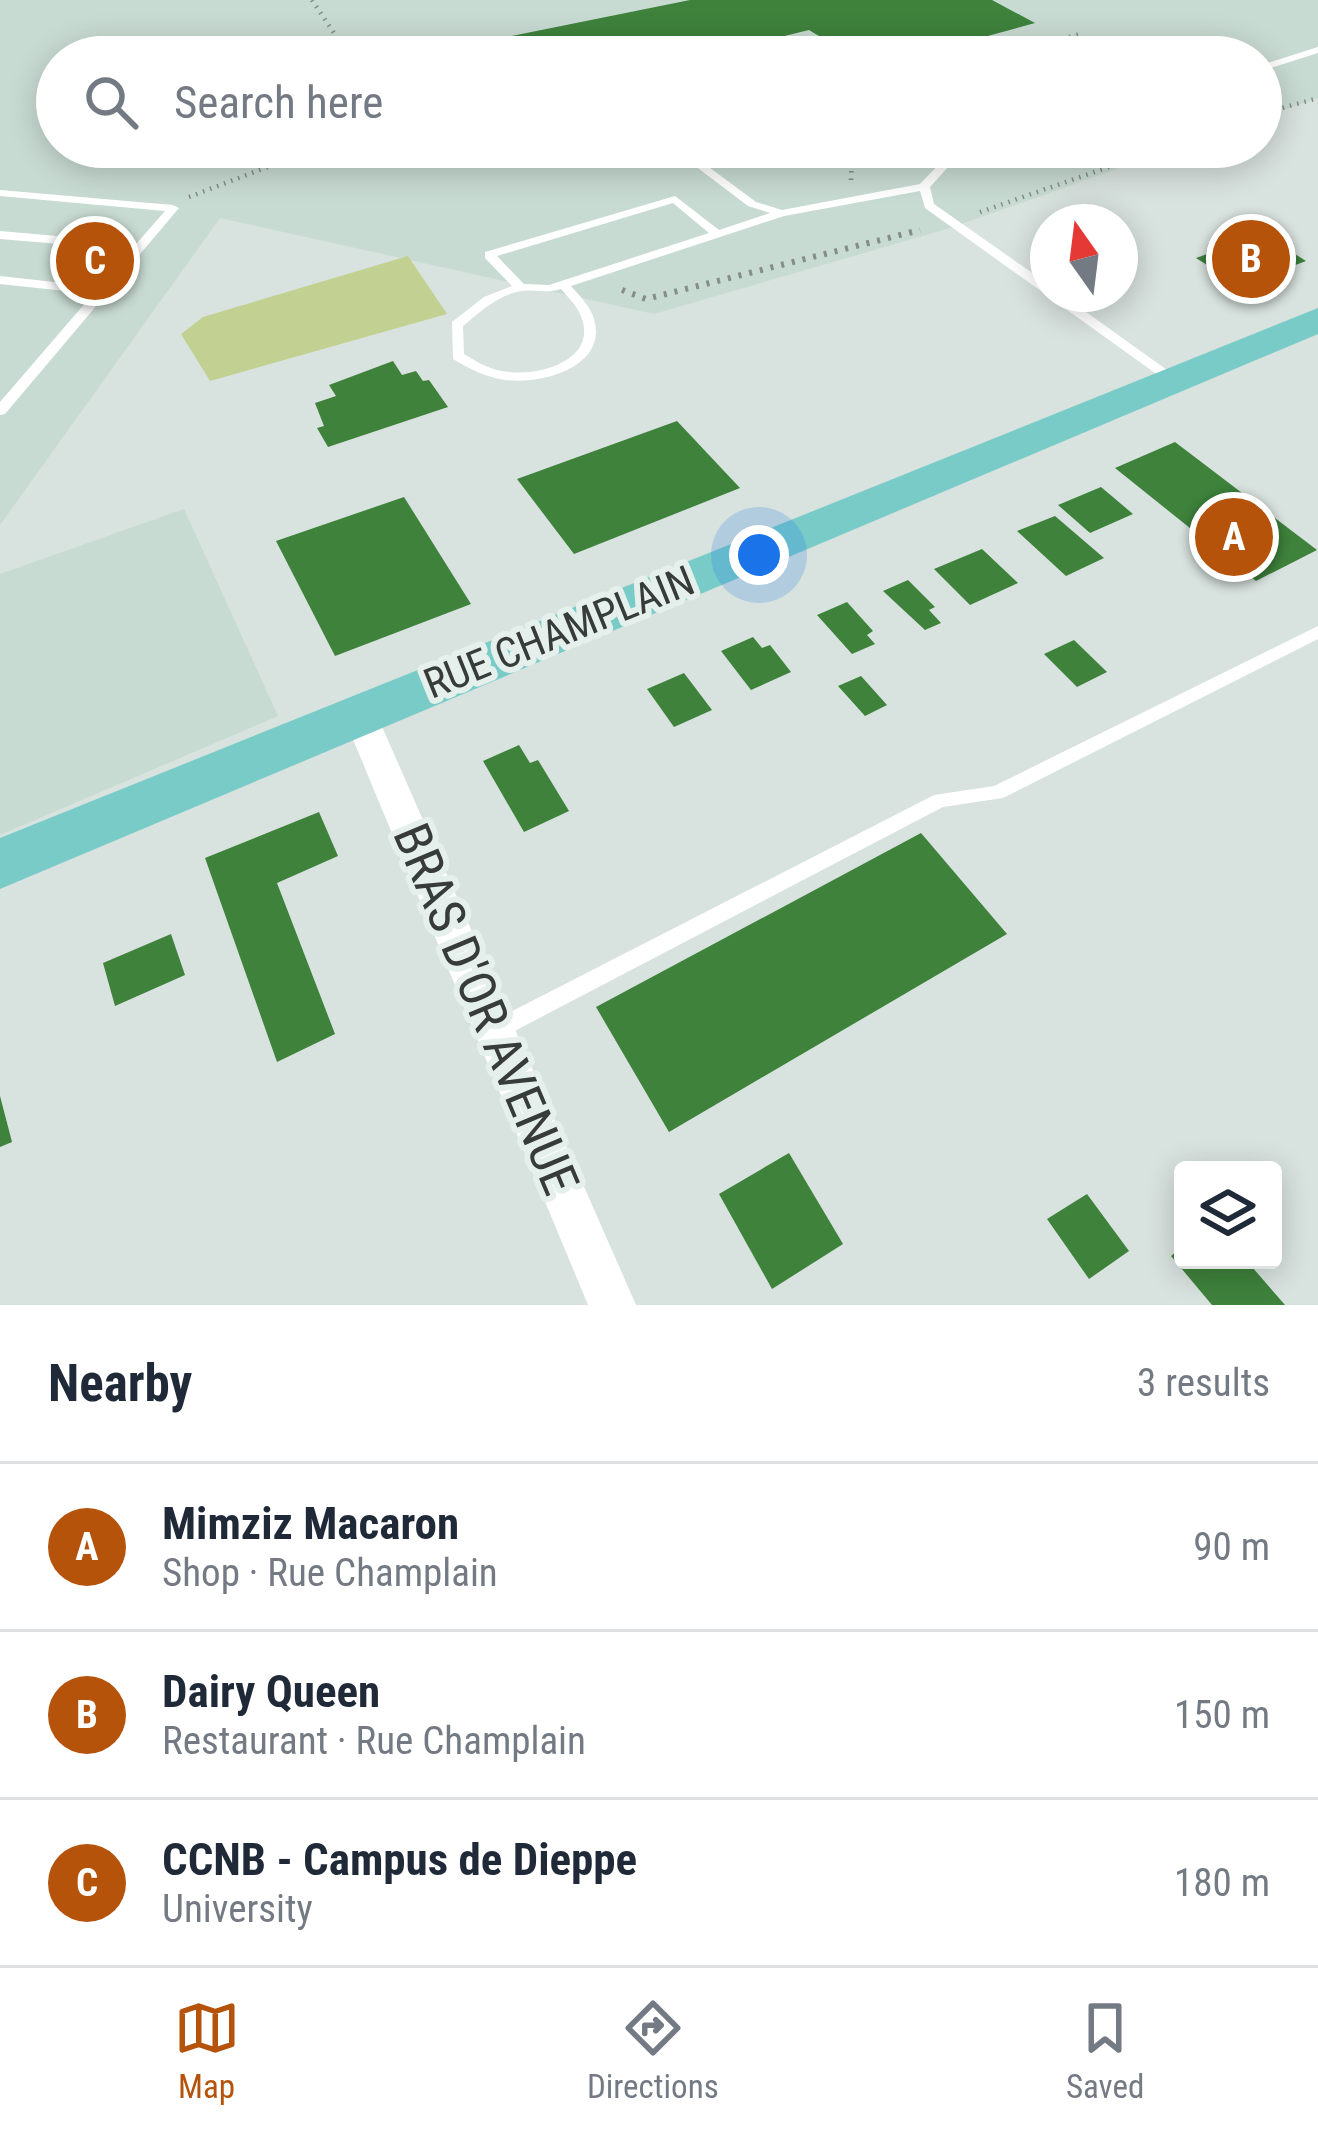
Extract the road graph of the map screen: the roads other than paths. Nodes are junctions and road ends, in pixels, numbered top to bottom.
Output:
1 (1318, 50) edge
2 (1282, 61) edge
3 (703, 168) edge
4 (941, 168) edge
5 (924, 187) junction
6 (0, 193) edge
7 (782, 213) junction
8 (717, 234) junction
9 (0, 235) edge
10 (138, 247) junction
11 (1030, 277) edge
12 (0, 280) edge
13 (564, 285) junction
14 (520, 286) junction
15 (101, 291) junction
16 (1079, 312) edge
17 (1318, 320) edge
18 (1174, 380) junction
19 (0, 411) edge
20 (1318, 632) edge
21 (359, 713) junction
22 (0, 864) edge
23 (495, 1031) junction
24 (612, 1305) edge

1 - 2 lane
3 - 7 lane
4 - 5 lane
5 - 7 lane
5 - 11 lane
6 - 10 lane
7 - 8 lane
8 - 13 lane
8 - 14 lane
9 - 10 lane
10 - 15 lane
12 - 15 lane
13 - 14 lane
13 - 14 lane
15 - 19 lane
16 - 18 lane
17 - 18 main road, RUE CHAMPLAIN
18 - 21 main road, RUE CHAMPLAIN
20 - 23 lane
21 - 22 main road, RUE CHAMPLAIN
21 - 23 street, BRAS D'OR AVENUE
23 - 24 street, BRAS D'OR AVENUE

